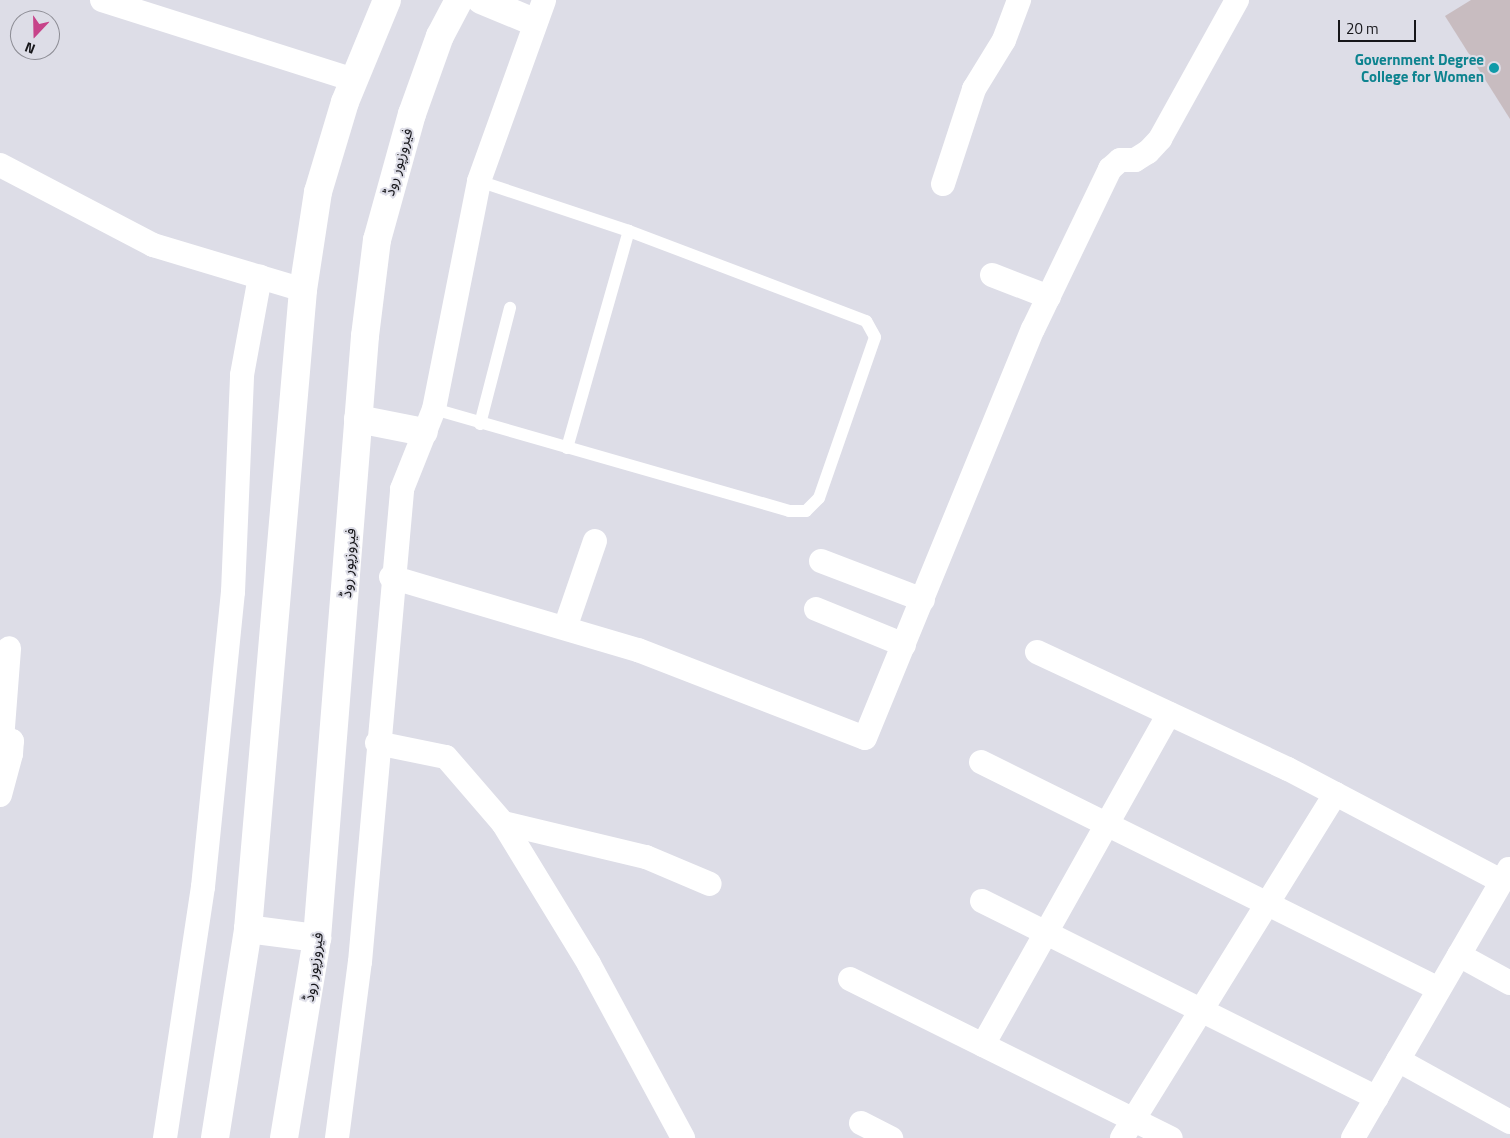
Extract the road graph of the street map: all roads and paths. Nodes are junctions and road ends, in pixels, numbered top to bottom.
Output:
1 (102, 0) edge
2 (387, 0) edge
3 (459, 0) edge
4 (481, 0) edge
5 (1019, 0) edge
6 (1237, 0) edge
7 (539, 11) edge
8 (354, 80) junction
9 (0, 165) edge
10 (479, 181) junction
11 (943, 184) dead end
12 (629, 231) junction
13 (992, 275) dead end
14 (260, 277) junction
15 (303, 290) junction
16 (1049, 298) junction
17 (510, 308) dead end
18 (358, 419) junction
19 (429, 420) junction
20 (480, 424) junction
21 (567, 448) junction
22 (595, 541) dead end
23 (821, 561) dead end
24 (391, 576) junction
25 (923, 600) junction
26 (816, 609) dead end
27 (565, 628) junction
28 (904, 645) junction
29 (9, 648) dead end
30 (1037, 652) dead end
31 (1169, 714) junction
32 (377, 743) junction
33 (981, 762) dead end
34 (1335, 794) junction
35 (0, 795) edge
36 (1107, 821) junction
37 (503, 823) junction
38 (1506, 875) edge
39 (710, 884) dead end
40 (982, 901) dead end
41 (1267, 903) junction
42 (248, 928) junction
43 (1046, 931) junction
44 (317, 938) junction
45 (1459, 955) junction
46 (850, 980) dead end
47 (1510, 983) edge
48 (1439, 989) junction
49 (1202, 1008) junction
50 (983, 1045) junction
51 (1398, 1060) junction
52 (1376, 1098) junction
53 (1510, 1122) edge
54 (861, 1123) dead end
55 (1128, 1128) edge
56 (165, 1138) edge
57 (215, 1138) edge
58 (284, 1138) edge
59 (337, 1138) edge
60 (683, 1138) edge
61 (891, 1138) edge
62 (1172, 1138) edge
63 (1354, 1138) edge

1 - 8 street
2 - 8 highway
3 - 18 highway, فیروزپور روڈ
4 - 7 highway
5 - 11 street
6 - 16 street
7 - 10 street
8 - 15 highway
9 - 14 street
10 - 12 lane
10 - 19 street
12 - 21 lane
12 - 21 lane
13 - 16 street
14 - 15 street
14 - 56 street
15 - 42 highway
16 - 25 street
17 - 20 lane
18 - 19 highway
18 - 44 highway, فیروزپور روڈ
19 - 20 lane
19 - 24 street
20 - 21 lane
22 - 27 street
23 - 25 street
24 - 27 street
24 - 32 street
25 - 28 street
26 - 28 street
27 - 28 street
29 - 35 street
30 - 31 street
31 - 34 street
31 - 36 street
32 - 37 street
32 - 59 street
33 - 36 street
34 - 38 street
34 - 41 street
36 - 41 street
36 - 43 street
37 - 39 street
37 - 60 street
38 - 45 street
40 - 43 street
41 - 48 street
41 - 49 street
42 - 44 highway
42 - 57 highway
43 - 49 street
43 - 50 street
44 - 58 highway, فیروزپور روڈ
45 - 47 street
45 - 48 street
46 - 50 street
48 - 51 street
49 - 52 street
49 - 55 street
50 - 55 street
51 - 52 street
51 - 53 street
52 - 63 street
54 - 61 street
55 - 62 street

